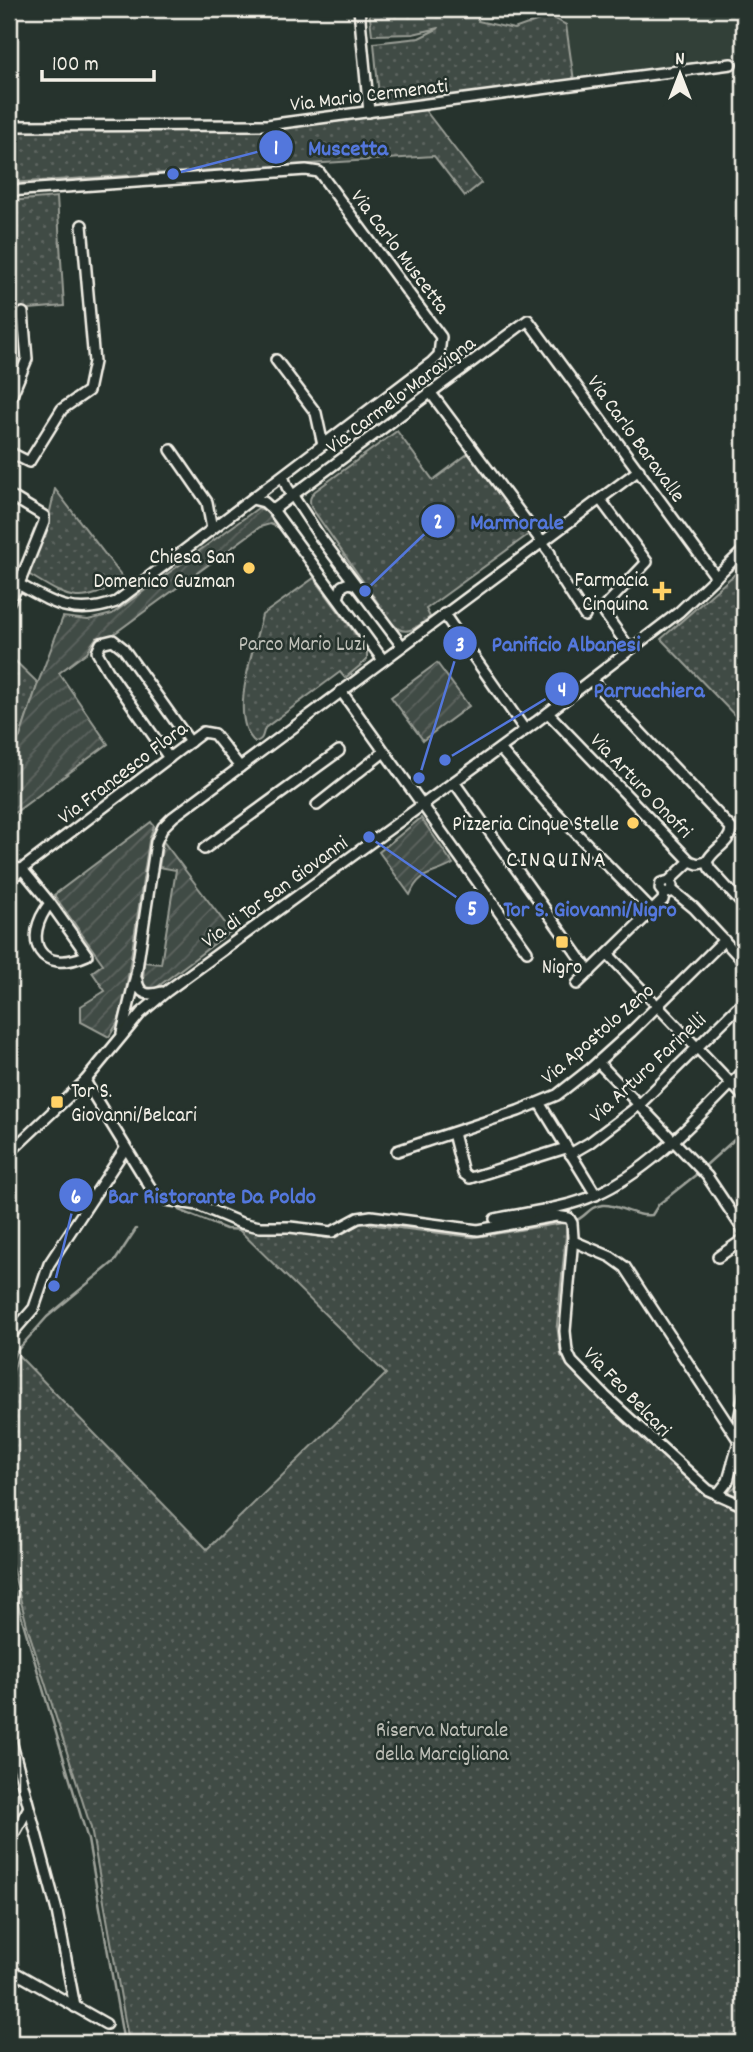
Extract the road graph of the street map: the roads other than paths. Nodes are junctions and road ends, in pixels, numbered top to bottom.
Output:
1 (359, 9) edge
2 (731, 64) dead end
3 (369, 113) junction
4 (9, 126) edge
5 (9, 191) edge
6 (82, 225) dead end
7 (23, 313) dead end
8 (528, 320) joint
9 (276, 360) dead end
10 (430, 392) junction
11 (9, 402) edge
12 (323, 445) junction
13 (171, 450) dead end
14 (9, 452) edge
15 (639, 470) junction
16 (283, 476) junction
17 (271, 486) junction
18 (9, 495) edge
19 (293, 495) junction
20 (252, 499) junction
21 (600, 499) junction
22 (273, 510) junction
23 (212, 529) junction
24 (323, 540) junction
25 (542, 542) junction
26 (744, 550) edge
27 (306, 552) junction
28 (716, 577) junction
29 (9, 579) edge
30 (19, 584) junction
31 (356, 585) junction
32 (338, 598) junction
33 (9, 601) edge
34 (444, 614) junction
35 (585, 616) dead end
36 (402, 646) junction
37 (630, 649) junction
38 (383, 660) junction
39 (591, 680) junction
40 (341, 691) junction
41 (548, 713) junction
42 (525, 730) junction
43 (190, 742) junction
44 (500, 749) junction
45 (339, 751) dead end
46 (384, 752) junction
47 (169, 758) junction
48 (240, 767) junction
49 (454, 782) junction
50 (317, 805) dead end
51 (422, 806) junction
52 (204, 849) dead end
53 (690, 861) junction
54 (707, 862) junction
55 (9, 868) edge
56 (22, 869) junction
57 (9, 881) edge
58 (668, 888) junction
59 (50, 903) junction
60 (744, 906) edge
61 (652, 911) junction
62 (724, 940) junction
63 (527, 951) dead end
64 (608, 954) junction
65 (744, 962) edge
66 (590, 972) junction
67 (136, 975) junction
68 (577, 984) dead end
69 (167, 991) junction
70 (744, 1001) edge
71 (657, 1006) junction
72 (120, 1038) junction
73 (697, 1047) junction
74 (598, 1062) junction
75 (744, 1071) edge
76 (85, 1081) junction
77 (731, 1083) junction
78 (744, 1097) edge
79 (540, 1104) junction
80 (639, 1105) junction
81 (453, 1133) junction
82 (673, 1141) junction
83 (125, 1149) junction
84 (397, 1151) dead end
85 (568, 1151) junction
86 (9, 1153) edge
87 (596, 1195) junction
88 (553, 1212) junction
89 (495, 1219) dead end
90 (744, 1231) edge
91 (744, 1239) edge
92 (573, 1241) junction
93 (718, 1257) dead end
94 (9, 1337) edge
95 (744, 1394) edge
96 (740, 1439) edge
97 (717, 1496) junction
98 (744, 1506) edge
99 (9, 1733) edge
100 (28, 1809) junction
101 (9, 1843) edge
102 (9, 1969) edge
103 (75, 2007) junction
104 (106, 2024) dead end

1 - 3 street
2 - 3 street, Via Mario Cermenati
3 - 4 street, Via Mario Cermenati
5 - 12 street, Via Carlo Muscetta
6 - 14 street
7 - 11 street
8 - 10 street, Via Carmelo Maravigna
8 - 15 street, Via Carlo Baravalle
9 - 12 street
10 - 19 street, Via Carmelo Maravigna
10 - 25 street
12 - 16 street, Via Carlo Muscetta
13 - 23 street
15 - 21 street
15 - 28 street, Via Carlo Baravalle
16 - 17 street, Via Carlo Muscetta
16 - 19 street
17 - 19 street
17 - 20 street, Via Carlo Muscetta
17 - 22 street
18 - 30 street
19 - 22 street, Via Carmelo Maravigna
19 - 24 street
20 - 22 street
20 - 23 street, Via Carlo Muscetta
21 - 25 street
21 - 37 street
22 - 27 street
23 - 30 street, Via Carlo Muscetta
24 - 27 street
24 - 31 street
25 - 34 street
25 - 35 street
26 - 28 street, Via di Tor San Giovanni
27 - 32 street
28 - 37 street, Via di Tor San Giovanni
29 - 30 street, Via Carlo Muscetta
30 - 33 street
31 - 32 street
31 - 36 street
32 - 38 street
34 - 36 street
34 - 42 street
36 - 38 street
37 - 39 street, Via di Tor San Giovanni
38 - 40 street
39 - 41 street, Via di Tor San Giovanni
39 - 54 street
40 - 46 street
40 - 48 street
41 - 42 street, Via di Tor San Giovanni
41 - 53 street, Via Arturo Onofri
42 - 44 street, Via di Tor San Giovanni
43 - 47 street, Via Francesco Flora
43 - 47 street
43 - 48 street, Via Francesco Flora
44 - 49 street, Via di Tor San Giovanni
44 - 61 street
45 - 52 street
46 - 50 street
46 - 51 street
47 - 56 street, Via Francesco Flora
48 - 67 street
49 - 51 street, Via di Tor San Giovanni
49 - 66 street
51 - 63 street
51 - 69 street, Via di Tor San Giovanni
53 - 54 street
53 - 58 street, Via Arturo Onofri
54 - 60 street
55 - 56 street
56 - 57 street, Via Francesco Flora
56 - 59 street
58 - 61 street, Via Arturo Onofri
58 - 62 street
59 - 59 street
61 - 64 street, Via Arturo Onofri
62 - 65 street
62 - 71 street, Via Apostolo Zeno
64 - 66 street, Via Arturo Onofri
64 - 71 street
66 - 68 street, Via Arturo Onofri
67 - 69 street
67 - 72 street
69 - 72 street, Via di Tor San Giovanni
70 - 73 street, Via Arturo Farinelli
71 - 73 street
71 - 74 street, Via Apostolo Zeno
72 - 76 street, Via di Tor San Giovanni
73 - 77 street
73 - 80 street, Via Arturo Farinelli
74 - 79 street, Via Apostolo Zeno
74 - 80 street
75 - 77 street
76 - 83 street
76 - 86 street, Via di Tor San Giovanni
77 - 78 street
77 - 82 street
79 - 81 street, Via Apostolo Zeno
79 - 85 street
80 - 82 street
80 - 85 street, Via Arturo Farinelli
81 - 84 street, Via Apostolo Zeno
81 - 85 street, Via Arturo Farinelli
82 - 87 street
82 - 90 street
83 - 88 street
83 - 94 street
85 - 87 street
87 - 88 street
88 - 89 street
88 - 92 street
91 - 93 street
92 - 96 street
92 - 97 street, Via Feo Belcari
95 - 96 street
96 - 97 street
97 - 98 street, Via Feo Belcari
99 - 100 street
100 - 101 street
100 - 103 street
102 - 103 street
103 - 104 street

